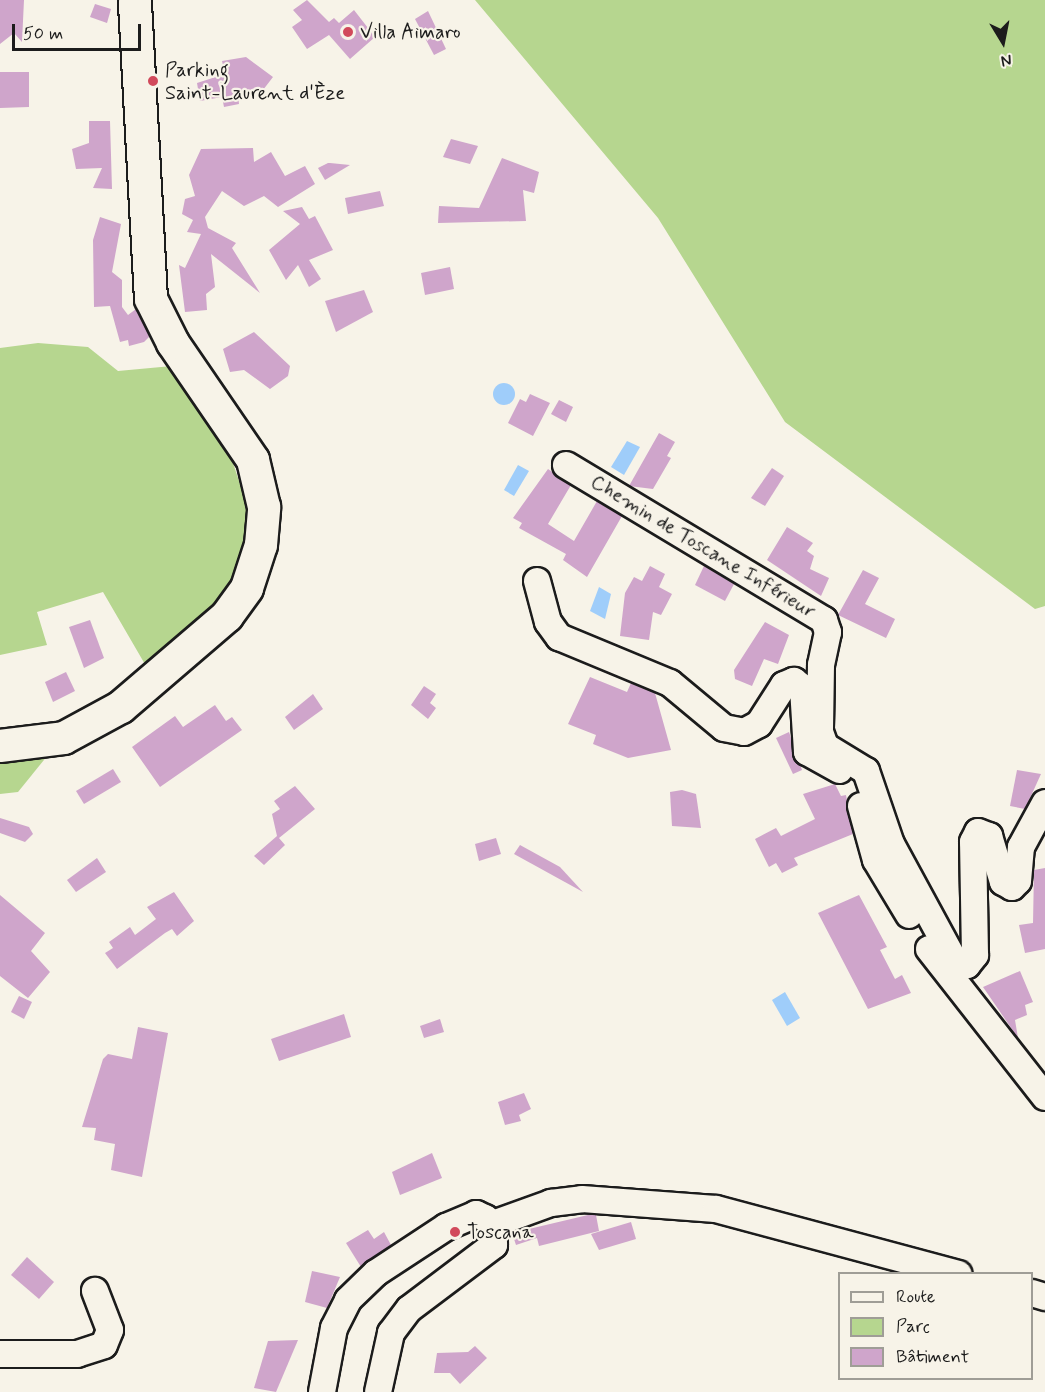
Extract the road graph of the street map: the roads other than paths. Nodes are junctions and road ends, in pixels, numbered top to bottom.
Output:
1 (135, 0) edge
2 (566, 465) dead end
3 (537, 581) dead end
4 (7, 746) edge
5 (1045, 803) edge
6 (1045, 1097) edge
7 (493, 1224) junction
8 (951, 1272) edge
9 (95, 1291) dead end
10 (0, 1354) edge
11 (322, 1392) edge
12 (378, 1392) edge

1 - 4 main road
2 - 5 street, Chemin de Toscane Inférieur
3 - 6 street
7 - 8 street
7 - 11 street
7 - 12 street
9 - 10 street

